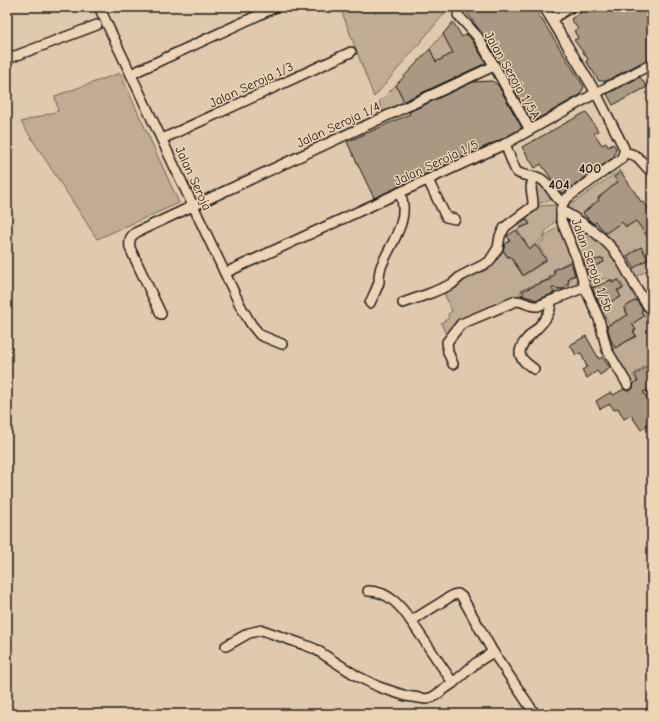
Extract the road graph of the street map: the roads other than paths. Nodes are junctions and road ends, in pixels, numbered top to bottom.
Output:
1 (100, 7) edge
2 (276, 7) edge
3 (544, 7) edge
4 (571, 7) edge
5 (458, 15) dead end
6 (552, 19) junction
7 (97, 25) dead end
8 (351, 52) dead end
9 (7, 59) edge
10 (652, 64) edge
11 (494, 66) junction
12 (131, 74) junction
13 (596, 93) junction
14 (530, 130) junction
15 (162, 139) junction
16 (505, 144) junction
17 (624, 153) junction
18 (652, 172) edge
19 (535, 177) junction
20 (428, 180) junction
21 (400, 193) junction
22 (193, 206) junction
23 (562, 207) junction
24 (455, 219) dead end
25 (225, 273) junction
26 (585, 287) junction
27 (551, 301) junction
28 (370, 303) dead end
29 (403, 303) dead end
30 (652, 311) edge
31 (161, 314) dead end
32 (282, 344) dead end
33 (453, 364) dead end
34 (534, 369) dead end
35 (628, 385) dead end
36 (368, 591) dead end
37 (411, 621) junction
38 (226, 646) dead end
39 (493, 652) junction
40 (453, 683) junction
41 (535, 714) edge

1 - 12 street, Jalan Seroja
2 - 12 street
3 - 6 street
4 - 6 street
5 - 11 street, Jalan Seroja 1/5A
6 - 13 street
7 - 9 street
8 - 15 street, Jalan Seroja 1/3
10 - 13 street, Jalan Seroja 1/5
11 - 14 street, Jalan Seroja 1/5A
11 - 22 street, Jalan Seroja 1/4
12 - 15 street, Jalan Seroja
13 - 14 street, Jalan Seroja 1/5
13 - 17 street
14 - 16 street, Jalan Seroja 1/5
15 - 22 street, Jalan Seroja
16 - 19 street
16 - 20 street, Jalan Seroja 1/5
17 - 18 street
17 - 23 street
19 - 23 street
19 - 29 street
20 - 21 street, Jalan Seroja 1/5
20 - 24 street
21 - 25 street, Jalan Seroja 1/5
21 - 28 street
22 - 25 street, Jalan Seroja
22 - 31 street, Jalan Seroja 1/4
23 - 26 street, Jalan Seroja 1/5b
23 - 30 street
25 - 32 street, Jalan Seroja
26 - 27 street
26 - 35 street, Jalan Seroja 1/5b
27 - 33 street
27 - 34 street
36 - 37 street
37 - 39 street
37 - 40 street
38 - 40 street
39 - 40 street
39 - 41 street

